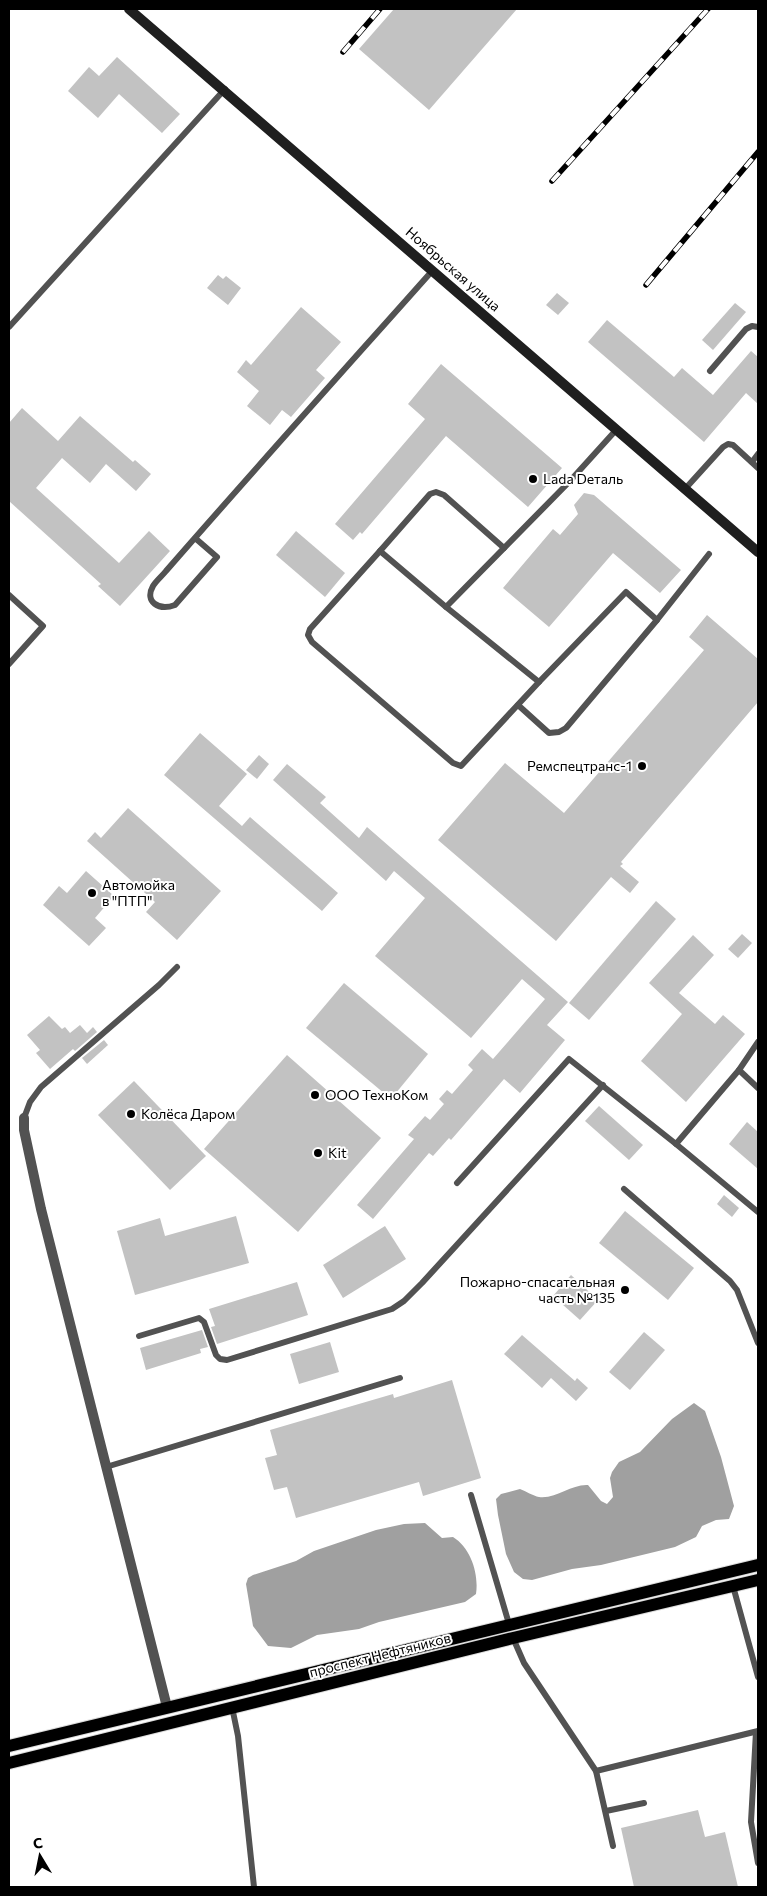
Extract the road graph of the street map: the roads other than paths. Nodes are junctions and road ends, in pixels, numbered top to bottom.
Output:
1 (129, 9) edge
2 (224, 89) junction
3 (433, 270) junction
4 (9, 327) edge
5 (758, 327) edge
6 (710, 371) dead end
7 (617, 429) junction
8 (758, 454) edge
9 (752, 462) junction
10 (758, 468) edge
11 (686, 488) junction
12 (195, 538) junction
13 (504, 548) junction
14 (380, 551) junction
15 (758, 552) edge
16 (708, 554) dead end
17 (9, 595) edge
18 (446, 607) junction
19 (657, 620) junction
20 (9, 664) edge
21 (539, 682) junction
22 (518, 705) junction
23 (176, 967) dead end
24 (758, 1042) edge
25 (739, 1070) junction
26 (603, 1085) junction
27 (758, 1088) edge
28 (24, 1118) joint
29 (676, 1144) junction
30 (457, 1182) dead end
31 (624, 1190) dead end
32 (758, 1212) edge
33 (139, 1336) dead end
34 (758, 1343) edge
35 (400, 1378) dead end
36 (106, 1467) junction
37 (471, 1495) dead end
38 (758, 1565) edge
39 (758, 1580) edge
40 (733, 1586) junction
41 (509, 1624) junction
42 (513, 1638) junction
43 (758, 1677) edge
44 (228, 1692) junction
45 (167, 1707) junction
46 (232, 1707) junction
47 (171, 1722) junction
48 (757, 1731) edge
49 (9, 1746) edge
50 (9, 1763) edge
51 (596, 1771) junction
52 (644, 1803) dead end
53 (606, 1812) junction
54 (613, 1846) dead end
55 (758, 1863) edge
56 (254, 1887) edge

1 - 2 main road, Ноябрьская улица
2 - 3 main road, Ноябрьская улица
2 - 4 lane
3 - 7 main road, Ноябрьская улица
3 - 12 lane
5 - 6 lane
7 - 11 main road, Ноябрьская улица
7 - 13 lane
8 - 9 lane
9 - 10 lane
9 - 11 lane
11 - 15 main road, Ноябрьская улица
12 - 12 lane
13 - 14 lane
13 - 18 lane
14 - 18 lane
14 - 22 lane
16 - 19 lane
17 - 20 lane
18 - 21 lane
19 - 21 lane
19 - 22 lane
21 - 22 lane
23 - 28 lane
24 - 25 lane
25 - 27 lane
25 - 29 lane
26 - 29 lane
26 - 30 lane
26 - 33 lane
28 - 36 street
29 - 32 lane
31 - 34 lane
35 - 36 lane
36 - 45 street
37 - 41 lane
38 - 41 main road, проспект Нефтяников
39 - 40 main road, проспект Нефтяников
40 - 42 main road, проспект Нефтяников
40 - 43 lane
41 - 44 main road, проспект Нефтяников
42 - 46 main road, проспект Нефтяников
42 - 51 lane
44 - 45 main road, проспект Нефтяников
44 - 46 main road
45 - 47 main road
45 - 49 main road, проспект Нефтяников
46 - 47 main road, проспект Нефтяников
46 - 56 lane
47 - 50 main road, проспект Нефтяников
48 - 51 lane
48 - 55 lane
51 - 53 lane
52 - 53 lane
53 - 54 lane

